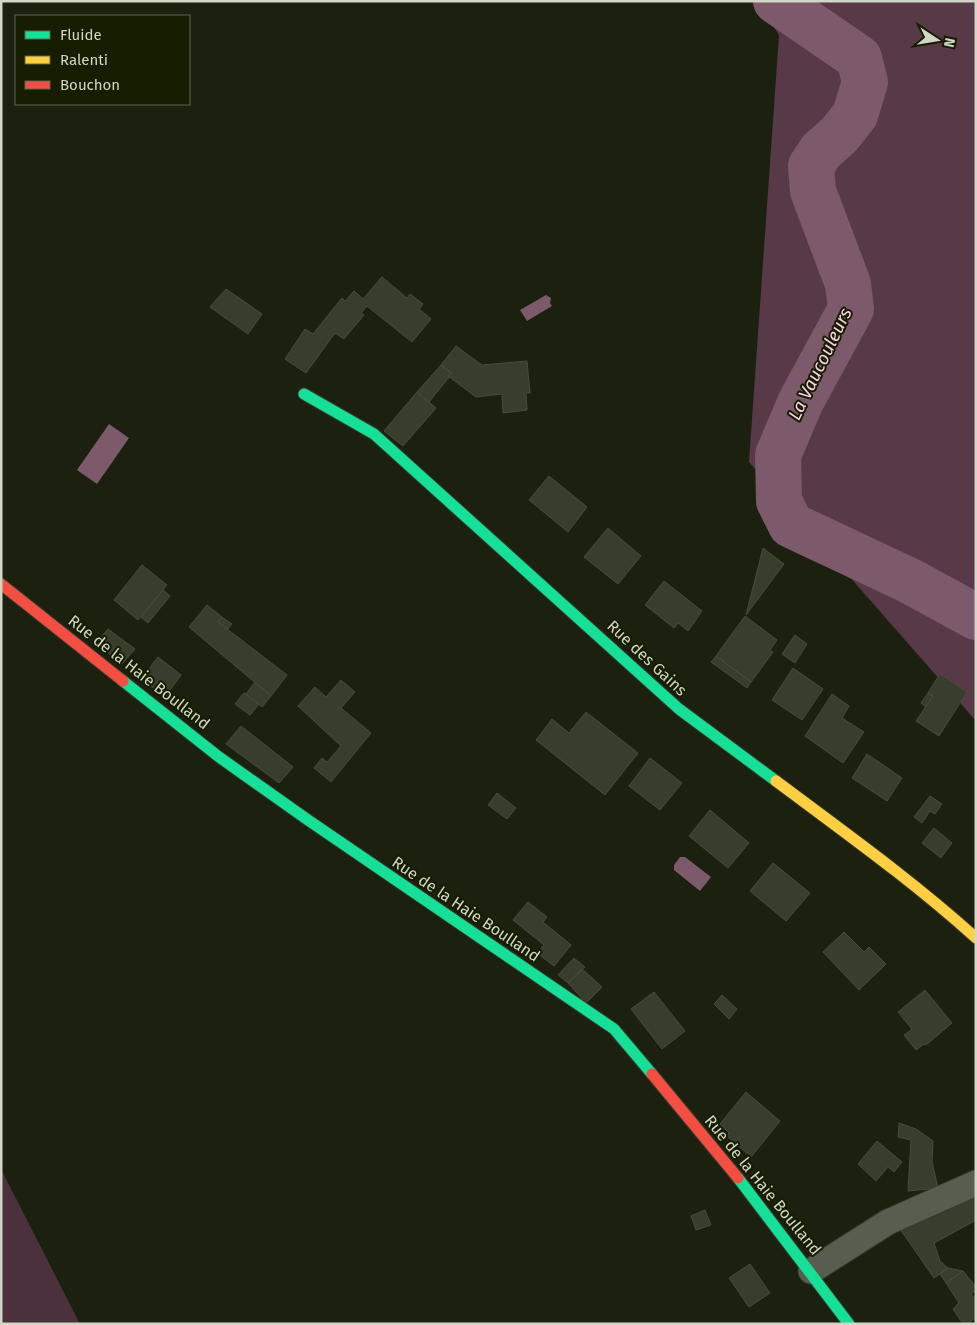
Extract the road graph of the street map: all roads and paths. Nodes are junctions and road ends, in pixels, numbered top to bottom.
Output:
1 (304, 394) dead end
2 (1, 584) edge
3 (976, 938) edge
4 (976, 1184) edge
5 (810, 1271) junction
6 (849, 1324) edge

1 - 3 street, Rue des Gains
2 - 5 street, Rue de la Haie Boulland
4 - 5 street
5 - 6 street, Rue de la Haie Boulland

